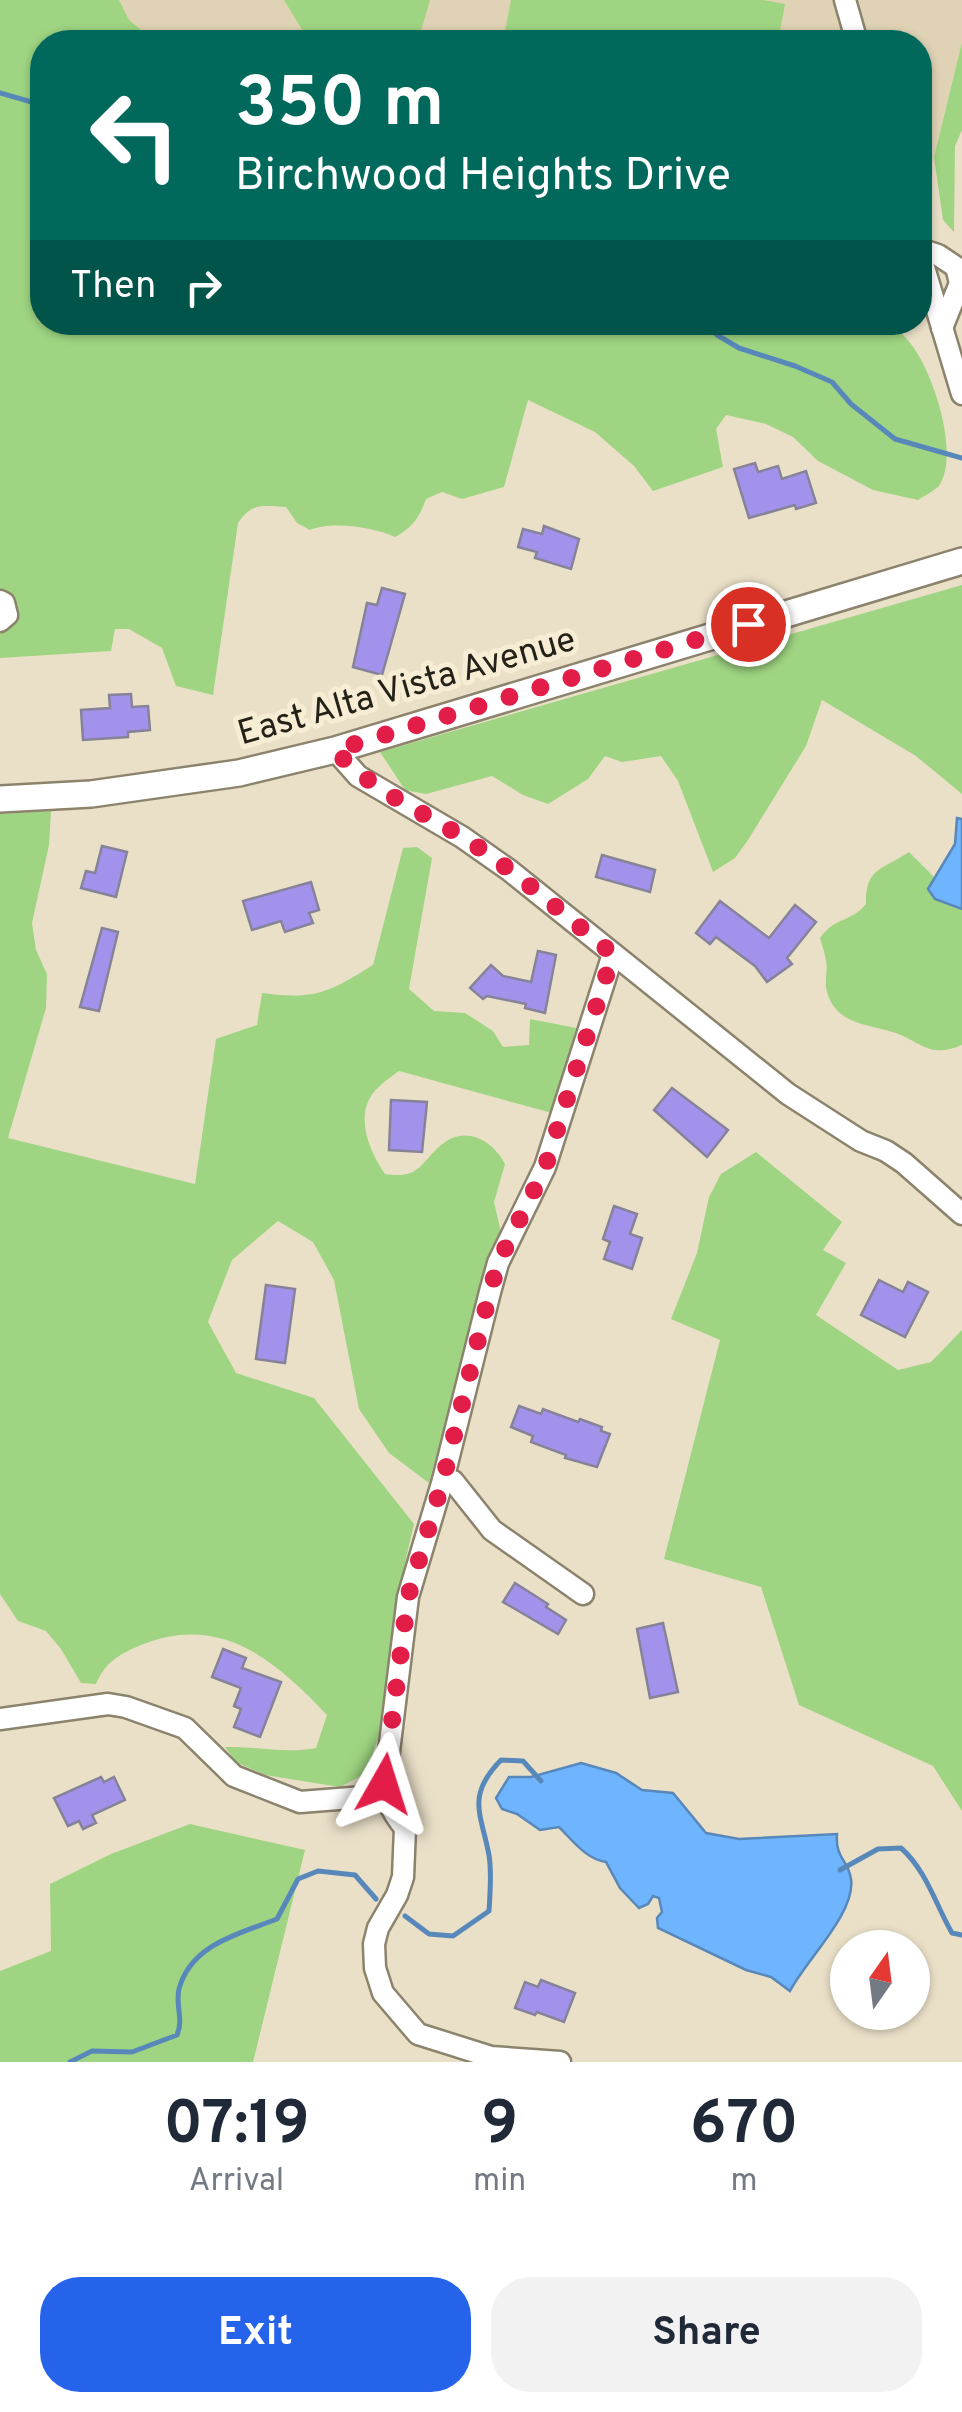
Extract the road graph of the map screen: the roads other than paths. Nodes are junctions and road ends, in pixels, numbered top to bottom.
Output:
1 (845, 0) edge
2 (854, 30) edge
3 (932, 254) edge
4 (932, 293) edge
5 (942, 328) junction
6 (962, 394) edge
7 (962, 561) edge
8 (0, 601) edge
9 (0, 621) edge
10 (335, 750) junction
11 (0, 799) edge
12 (613, 954) junction
13 (962, 1214) edge
14 (443, 1480) junction
15 (583, 1594) dead end
16 (0, 1719) edge
17 (384, 1784) junction
18 (560, 2062) edge

1 - 2 street
3 - 5 street
4 - 5 street
5 - 6 street
7 - 10 main road, East Alta Vista Avenue
8 - 9 street
10 - 11 main road, East Alta Vista Avenue
10 - 12 street
12 - 13 street
12 - 14 street
14 - 15 street
14 - 17 street
16 - 17 street
17 - 18 street

